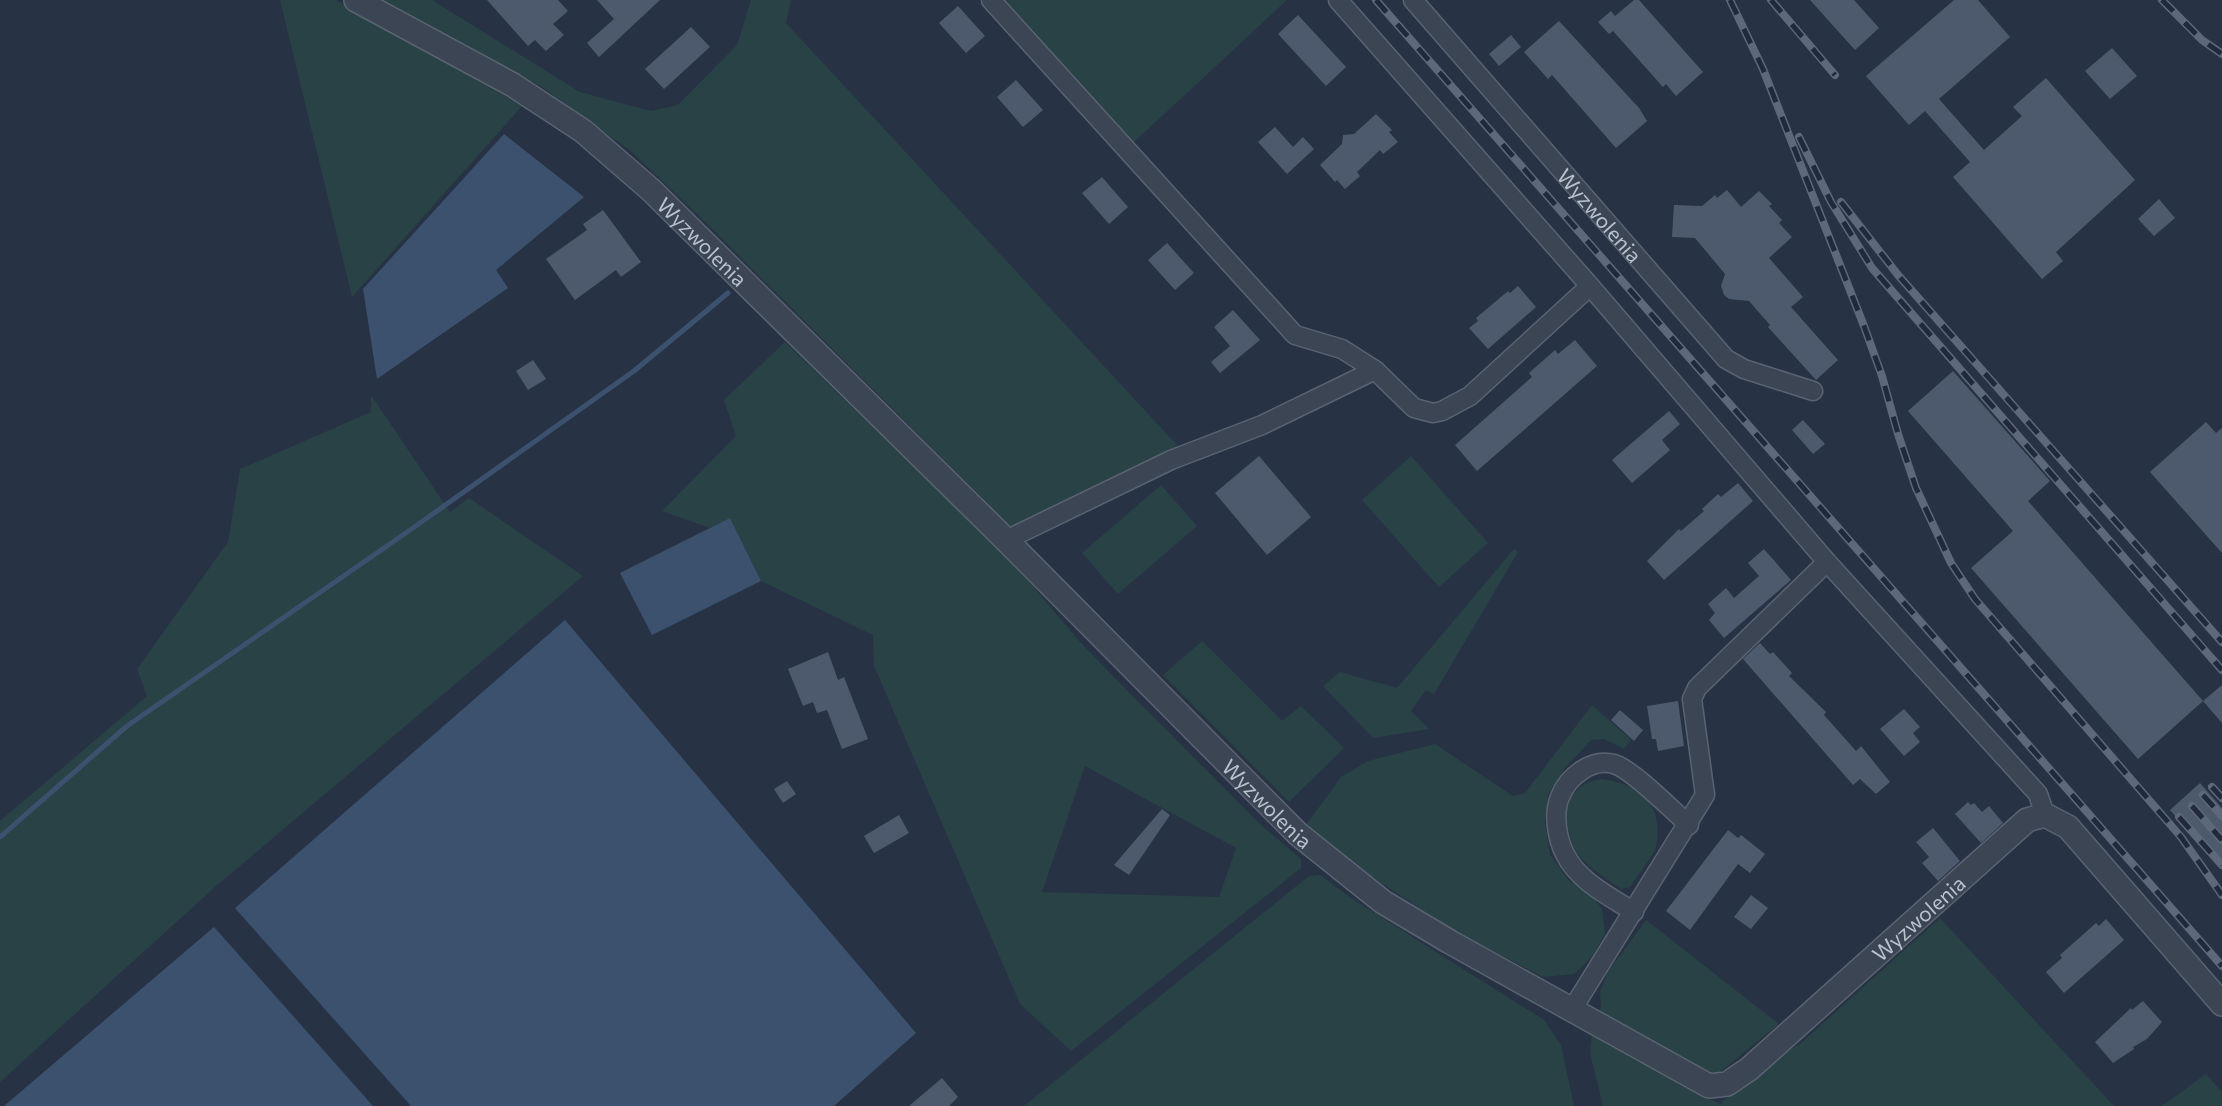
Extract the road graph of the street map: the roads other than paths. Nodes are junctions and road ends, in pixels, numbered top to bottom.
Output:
1 (356, 0) edge
2 (991, 0) edge
3 (1338, 0) edge
4 (1413, 0) edge
5 (1590, 286) junction
6 (1376, 370) junction
7 (1813, 391) dead end
8 (1006, 540) junction
9 (1827, 562) junction
10 (2046, 814) junction
11 (1689, 825) junction
12 (1633, 912) junction
13 (2222, 1004) edge
14 (1573, 1008) junction

1 - 8 street, Wyzwolenia
2 - 6 street
3 - 5 street
4 - 7 street, Wyzwolenia
5 - 6 street
5 - 9 street
6 - 8 street
8 - 14 street, Wyzwolenia
9 - 10 street
9 - 11 street
10 - 13 street
10 - 14 street, Wyzwolenia
11 - 12 street
11 - 12 street
12 - 14 street

